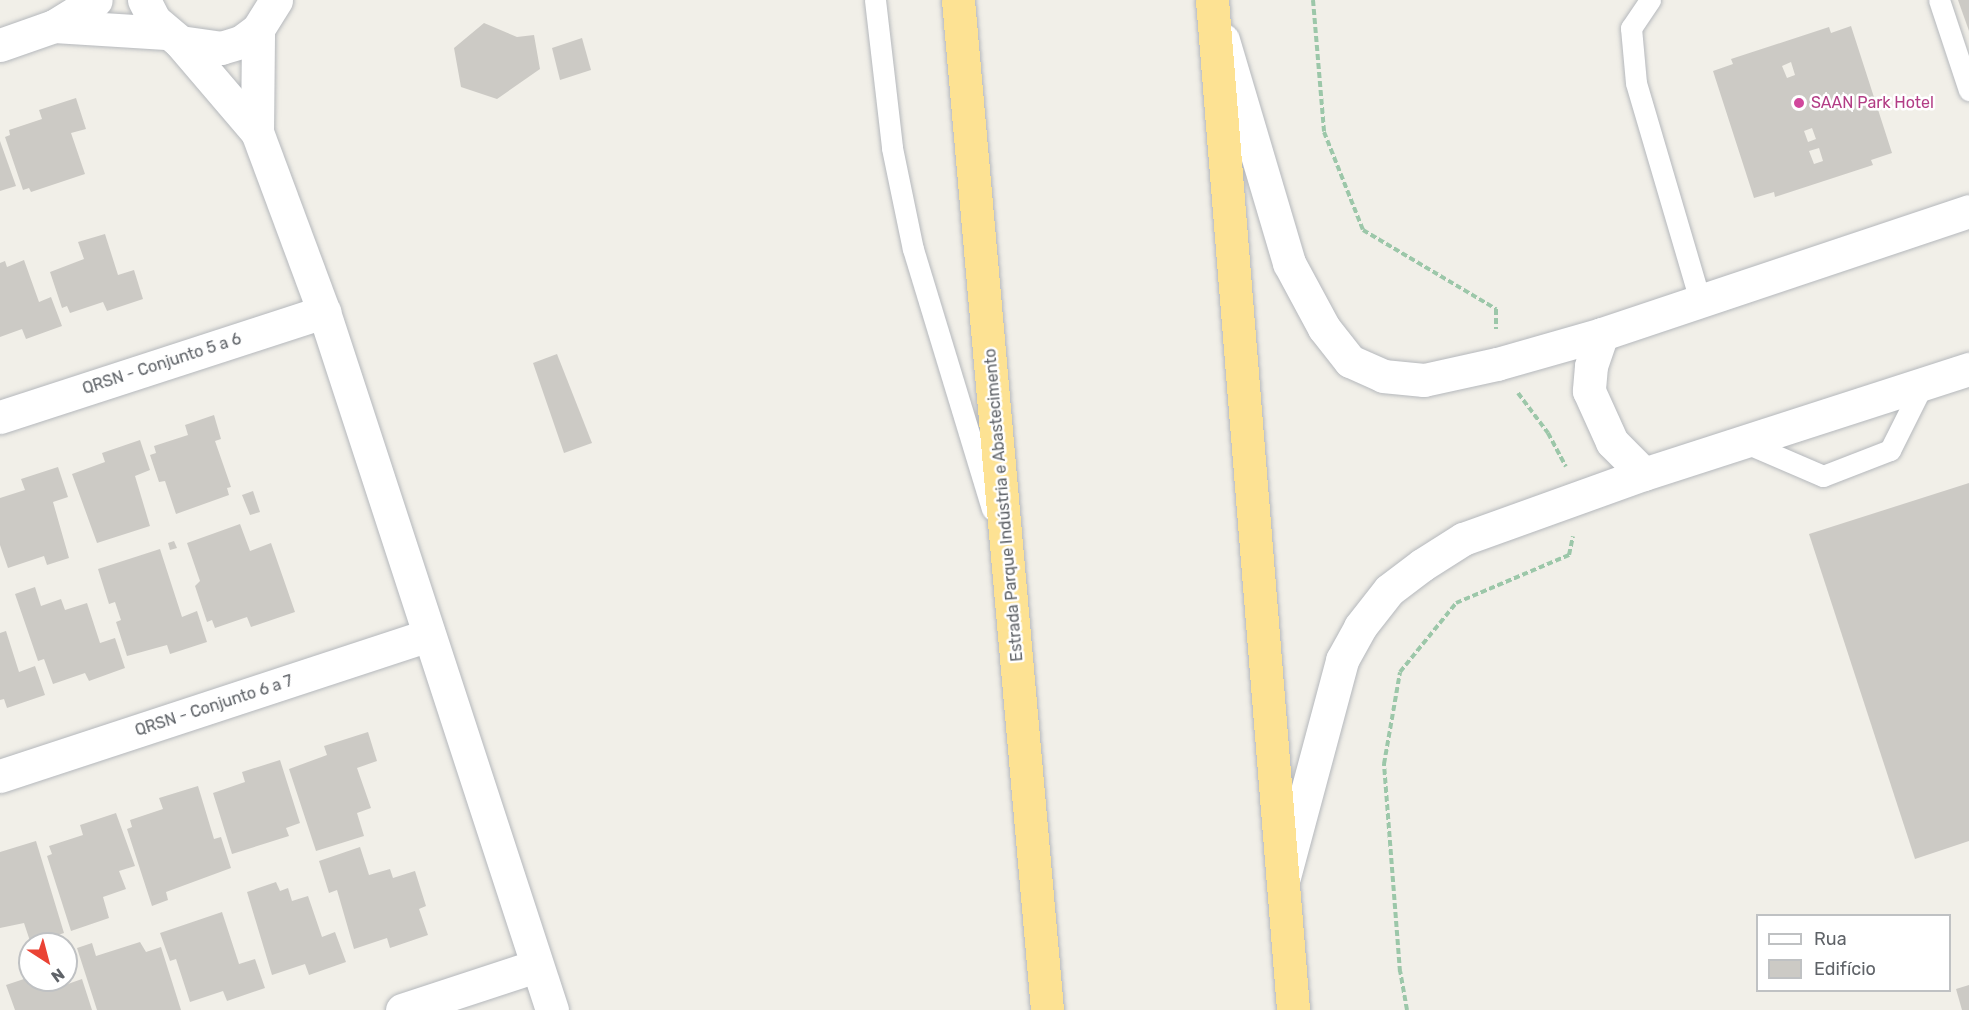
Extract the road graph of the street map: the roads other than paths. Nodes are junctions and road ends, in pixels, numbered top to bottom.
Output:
1 (96, 0) edge
2 (144, 0) edge
3 (276, 0) edge
4 (875, 0) edge
5 (958, 0) edge
6 (1650, 0) edge
7 (1939, 0) edge
8 (1212, 1) edge
9 (54, 26) junction
10 (258, 29) junction
11 (173, 38) junction
12 (0, 45) edge
13 (1969, 90) edge
14 (256, 132) junction
15 (1969, 211) edge
16 (1700, 300) junction
17 (324, 312) junction
18 (1602, 334) junction
19 (1969, 369) edge
20 (1923, 384) junction
21 (0, 417) edge
22 (1744, 442) junction
23 (1644, 474) junction
24 (1010, 569) junction
25 (427, 636) junction
26 (0, 776) edge
27 (1281, 891) junction
28 (536, 966) junction
29 (402, 1010) edge
30 (552, 1010) edge
31 (1047, 1010) edge
32 (1293, 1010) edge

1 - 9 street
2 - 11 street
3 - 10 street
4 - 24 lane
5 - 24 highway, Estrada Parque Indústria e Abastecimento
6 - 16 lane
7 - 13 lane
8 - 18 street
8 - 27 highway
9 - 11 street
9 - 12 street
10 - 11 street
10 - 14 street
11 - 14 street
14 - 17 street
15 - 16 street
16 - 18 street
17 - 21 street, QRSN - Conjunto 5 a 6
17 - 25 street
18 - 23 street
19 - 20 street
20 - 22 street
20 - 22 lane
22 - 23 street
23 - 27 street
24 - 31 highway, Estrada Parque Indústria e Abastecimento
25 - 26 street, QRSN - Conjunto 6 a 7
25 - 28 street
27 - 32 highway
28 - 29 street
28 - 30 street

